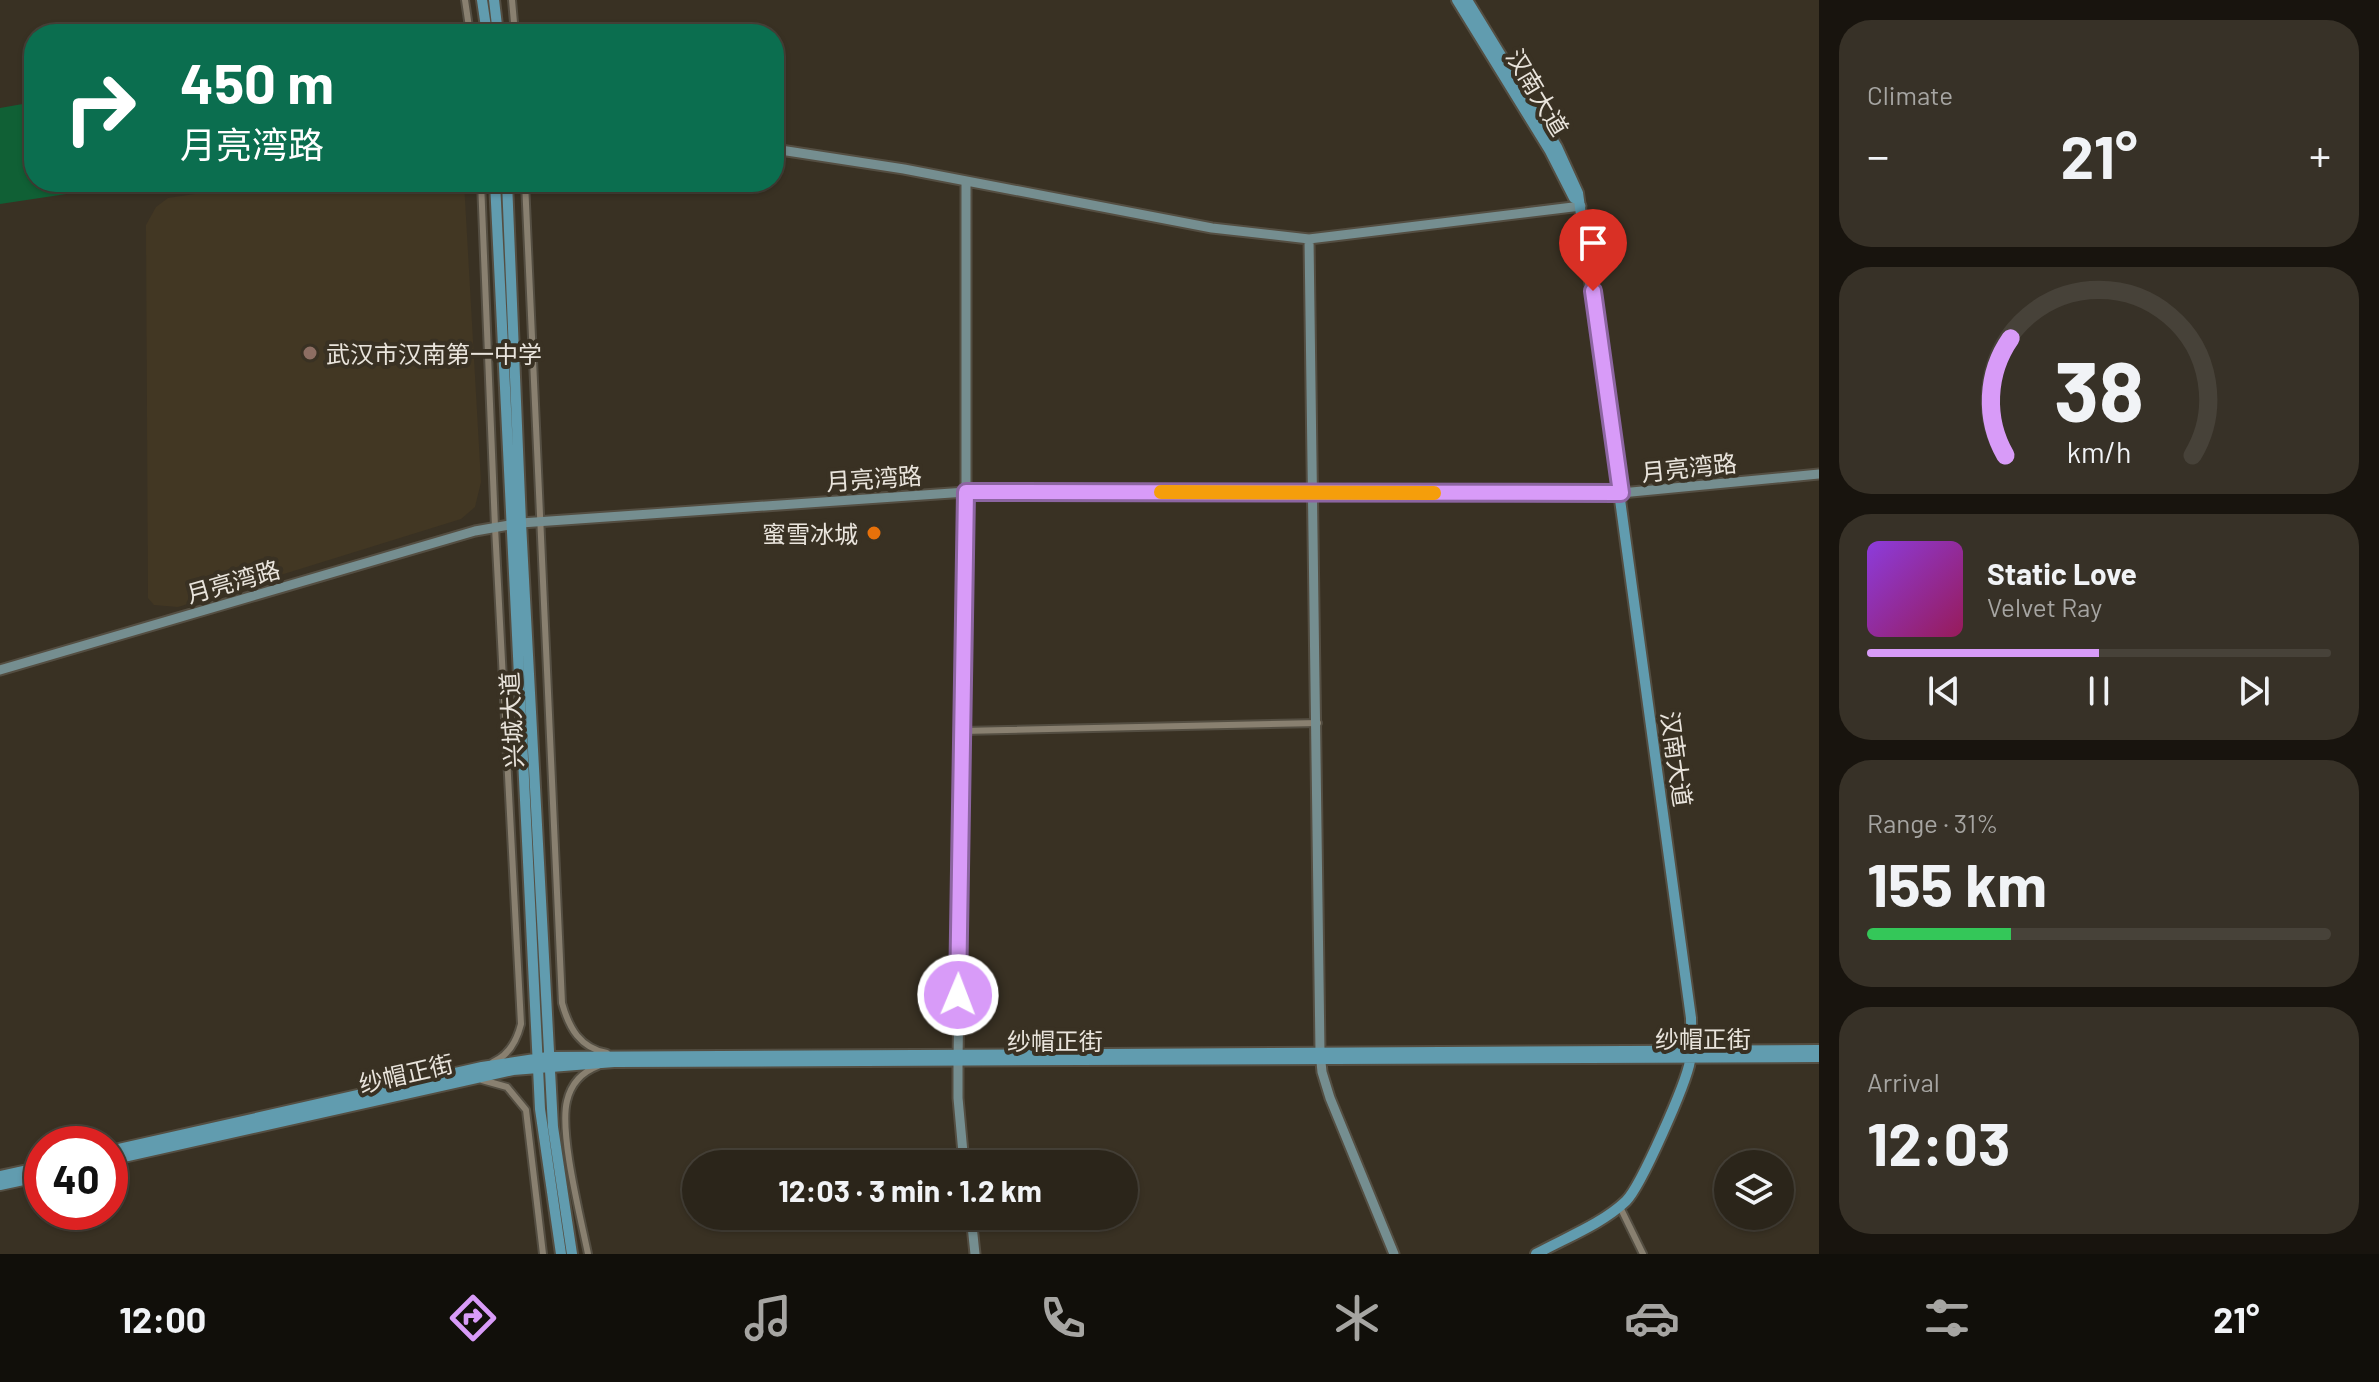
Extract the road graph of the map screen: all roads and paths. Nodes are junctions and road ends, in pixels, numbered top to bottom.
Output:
1 (465, 0) edge
2 (482, 0) edge
3 (494, 0) edge
4 (512, 0) edge
5 (1457, 0) edge
6 (1467, 0) edge
7 (469, 24) edge
8 (486, 24) edge
9 (497, 24) edge
10 (514, 24) edge
11 (784, 151) edge
12 (966, 181) junction
13 (481, 192) edge
14 (496, 192) edge
15 (507, 192) edge
16 (525, 192) edge
17 (1581, 206) junction
18 (1309, 239) junction
19 (1819, 474) edge
20 (966, 492) junction
21 (1313, 493) junction
22 (1621, 493) junction
23 (541, 521) junction
24 (516, 524) junction
25 (495, 527) junction
26 (0, 670) edge
27 (1318, 723) junction
28 (962, 731) junction
29 (1819, 1050) edge
30 (1691, 1054) junction
31 (1320, 1056) junction
32 (958, 1057) junction
33 (1819, 1057) edge
34 (614, 1058) junction
35 (543, 1061) junction
36 (482, 1067) junction
37 (471, 1078) junction
38 (128, 1147) edge
39 (963, 1150) edge
40 (128, 1156) edge
41 (24, 1171) edge
42 (0, 1176) edge
43 (24, 1180) edge
44 (0, 1185) edge
45 (1620, 1206) junction
46 (972, 1230) edge
47 (543, 1254) edge
48 (561, 1254) edge
49 (572, 1254) edge
50 (588, 1254) edge
51 (975, 1254) edge
52 (1394, 1254) edge
53 (1536, 1254) edge
54 (1643, 1254) edge

1 - 7 street
2 - 8 main road
3 - 9 main road
4 - 10 street
5 - 17 main road, 汉南大道
6 - 17 main road, 汉南大道
11 - 12 street
12 - 18 street
12 - 20 street
13 - 25 street
14 - 24 main road, 兴城大道
15 - 24 main road, 兴城大道
16 - 23 street
17 - 18 street
17 - 22 main road, 汉南大道
18 - 21 street
19 - 22 street, 月亮湾路
20 - 21 street, 月亮湾路
20 - 23 street, 月亮湾路
20 - 28 street
21 - 22 street, 月亮湾路
21 - 27 street
22 - 30 main road, 汉南大道
23 - 24 street, 月亮湾路
23 - 34 street
24 - 25 street, 月亮湾路
24 - 35 main road, 兴城大道
25 - 26 street, 月亮湾路
25 - 36 street
27 - 28 street
27 - 31 street
28 - 32 street
29 - 30 main road, 纱帽正街
30 - 31 main road, 纱帽正街
30 - 33 main road, 纱帽正街
30 - 45 main road, 汉南大道
31 - 32 main road, 纱帽正街
31 - 52 street
32 - 34 main road, 纱帽正街
32 - 39 street
34 - 35 main road, 纱帽正街
34 - 50 street
35 - 36 main road, 纱帽正街
35 - 37 main road, 纱帽正街
35 - 48 main road, 兴城大道
35 - 49 main road, 兴城大道
36 - 38 main road, 纱帽正街
37 - 40 main road, 纱帽正街
37 - 47 street
41 - 42 main road
43 - 44 main road
45 - 53 main road, 汉南大道
45 - 54 street
46 - 51 street

